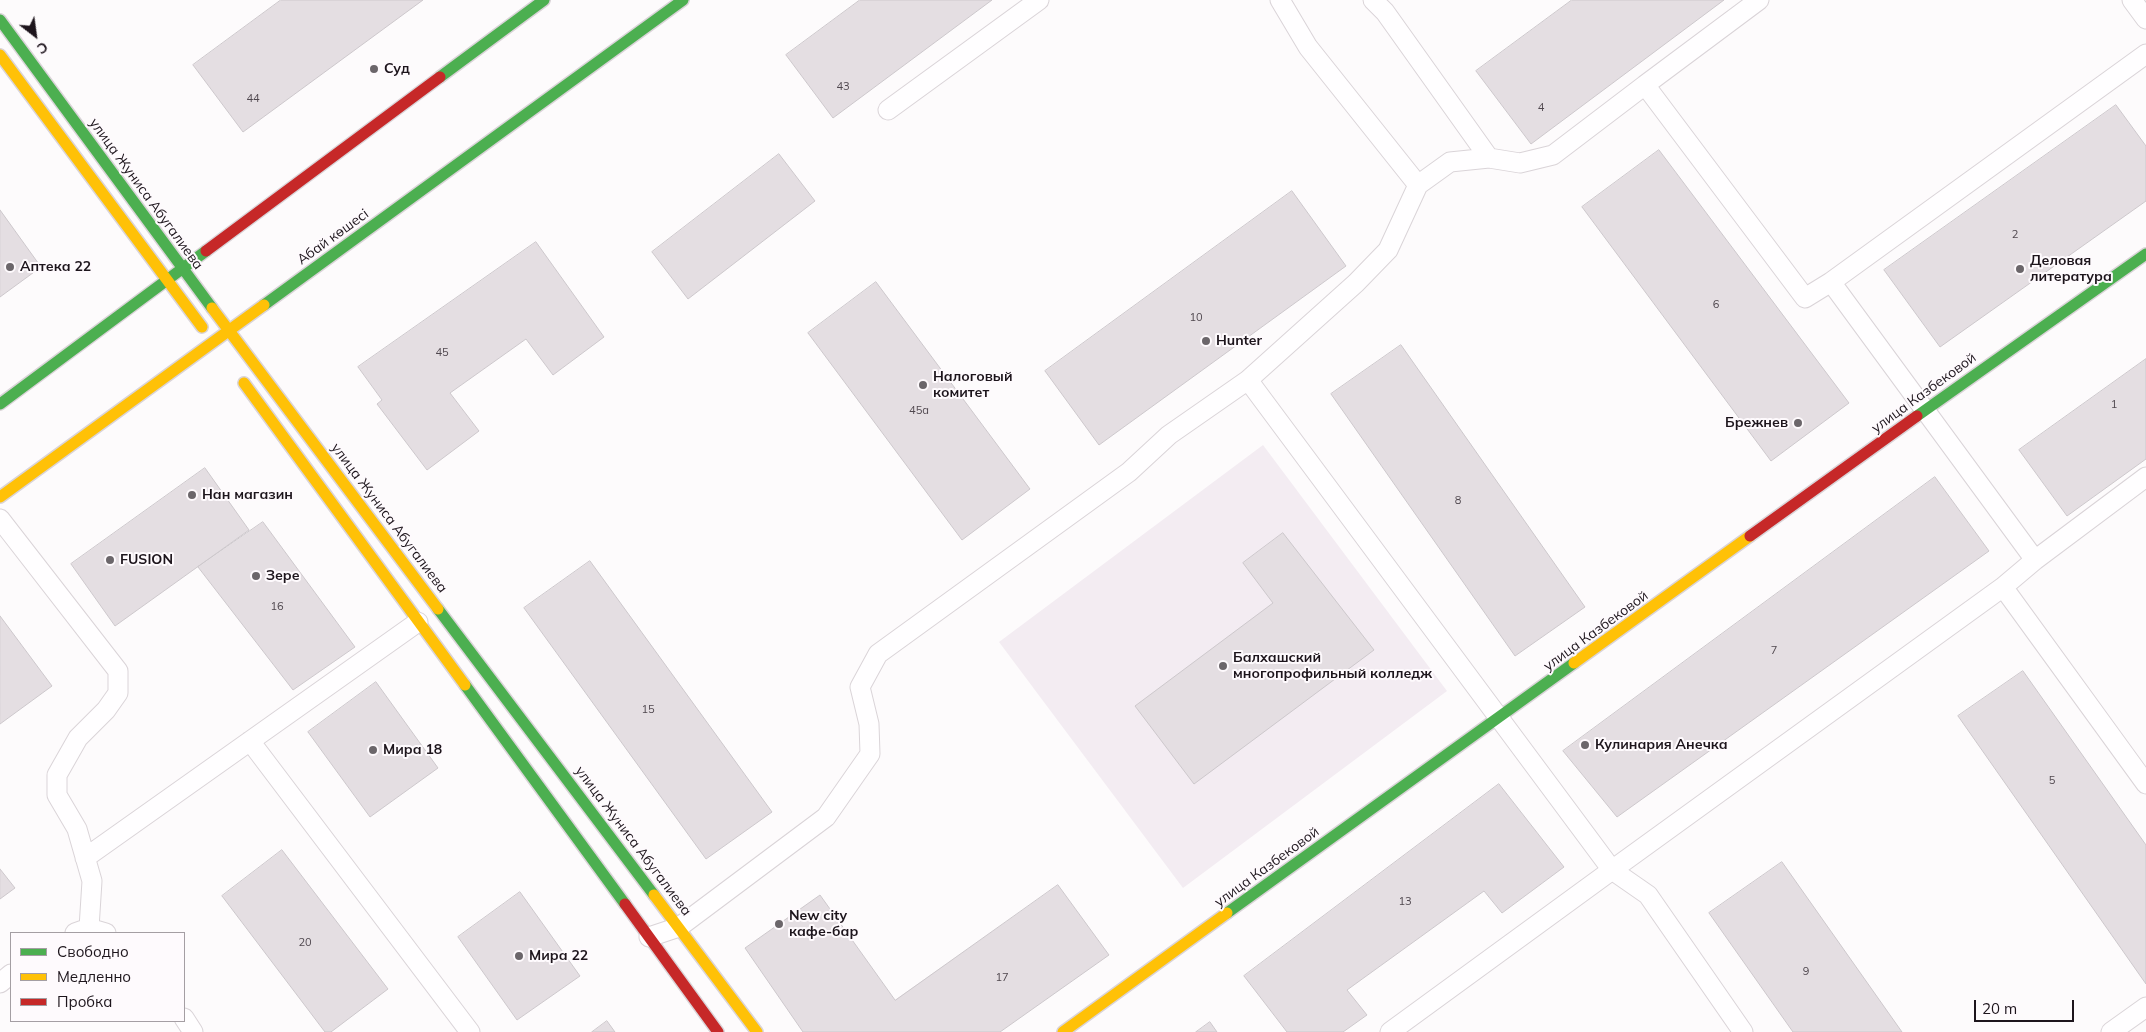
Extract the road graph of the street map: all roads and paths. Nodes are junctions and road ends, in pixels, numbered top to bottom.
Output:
1 (544, 0) edge
2 (683, 0) edge
3 (1039, 0) edge
4 (1280, 0) edge
5 (1373, 0) edge
6 (1759, 0) edge
7 (2132, 0) edge
8 (0, 20) edge
9 (2146, 20) edge
10 (2146, 54) edge
11 (0, 55) edge
12 (1645, 85) junction
13 (888, 110) dead end
14 (1489, 158) junction
15 (1418, 185) junction
16 (2146, 254) edge
17 (182, 268) junction
18 (165, 279) junction
19 (1831, 282) junction
20 (228, 332) junction
21 (216, 346) junction
22 (237, 374) dead end
23 (1248, 380) junction
24 (0, 404) edge
25 (1926, 409) junction
26 (2146, 477) edge
27 (0, 497) edge
28 (0, 519) edge
29 (2035, 560) junction
30 (2003, 587) junction
31 (418, 622) junction
32 (1501, 718) junction
33 (250, 741) junction
34 (2146, 784) edge
35 (84, 858) junction
36 (1612, 870) junction
37 (679, 927) junction
38 (90, 931) edge
39 (649, 937) junction
40 (10, 975) edge
41 (0, 983) edge
42 (2146, 1007) edge
43 (185, 1020) edge
44 (193, 1032) edge
45 (470, 1032) edge
46 (718, 1032) edge
47 (757, 1032) edge
48 (1063, 1032) edge
49 (1390, 1032) edge
50 (1743, 1032) edge
51 (2110, 1032) edge

1 - 17 main road
2 - 20 main road, Абай көшесі
3 - 13 lane
4 - 15 lane
5 - 14 lane
6 - 12 lane
7 - 9 lane
8 - 17 main road, улица Жуниса Абугалиева
10 - 19 lane
11 - 18 main road
12 - 14 lane
12 - 19 lane
14 - 15 lane
15 - 23 lane
16 - 25 main road, улица Казбековой
17 - 18 main road
17 - 20 main road, улица Жуниса Абугалиева
18 - 21 main road
18 - 24 main road
19 - 25 lane
20 - 21 main road, Абай көшесі
20 - 37 main road, улица Жуниса Абугалиева
21 - 27 main road, Абай көшесі
22 - 31 main road
23 - 32 lane
23 - 37 lane
25 - 29 lane
25 - 32 main road, улица Казбековой
26 - 29 lane
28 - 35 lane
29 - 30 lane
30 - 34 lane
30 - 36 lane
31 - 33 lane
31 - 39 main road
32 - 36 lane
32 - 48 main road, улица Казбековой
33 - 35 lane
33 - 45 lane
35 - 38 lane
36 - 49 lane
36 - 50 lane
37 - 39 lane
37 - 47 main road, улица Жуниса Абугалиева
39 - 46 main road
40 - 41 lane
42 - 51 lane
43 - 44 lane

